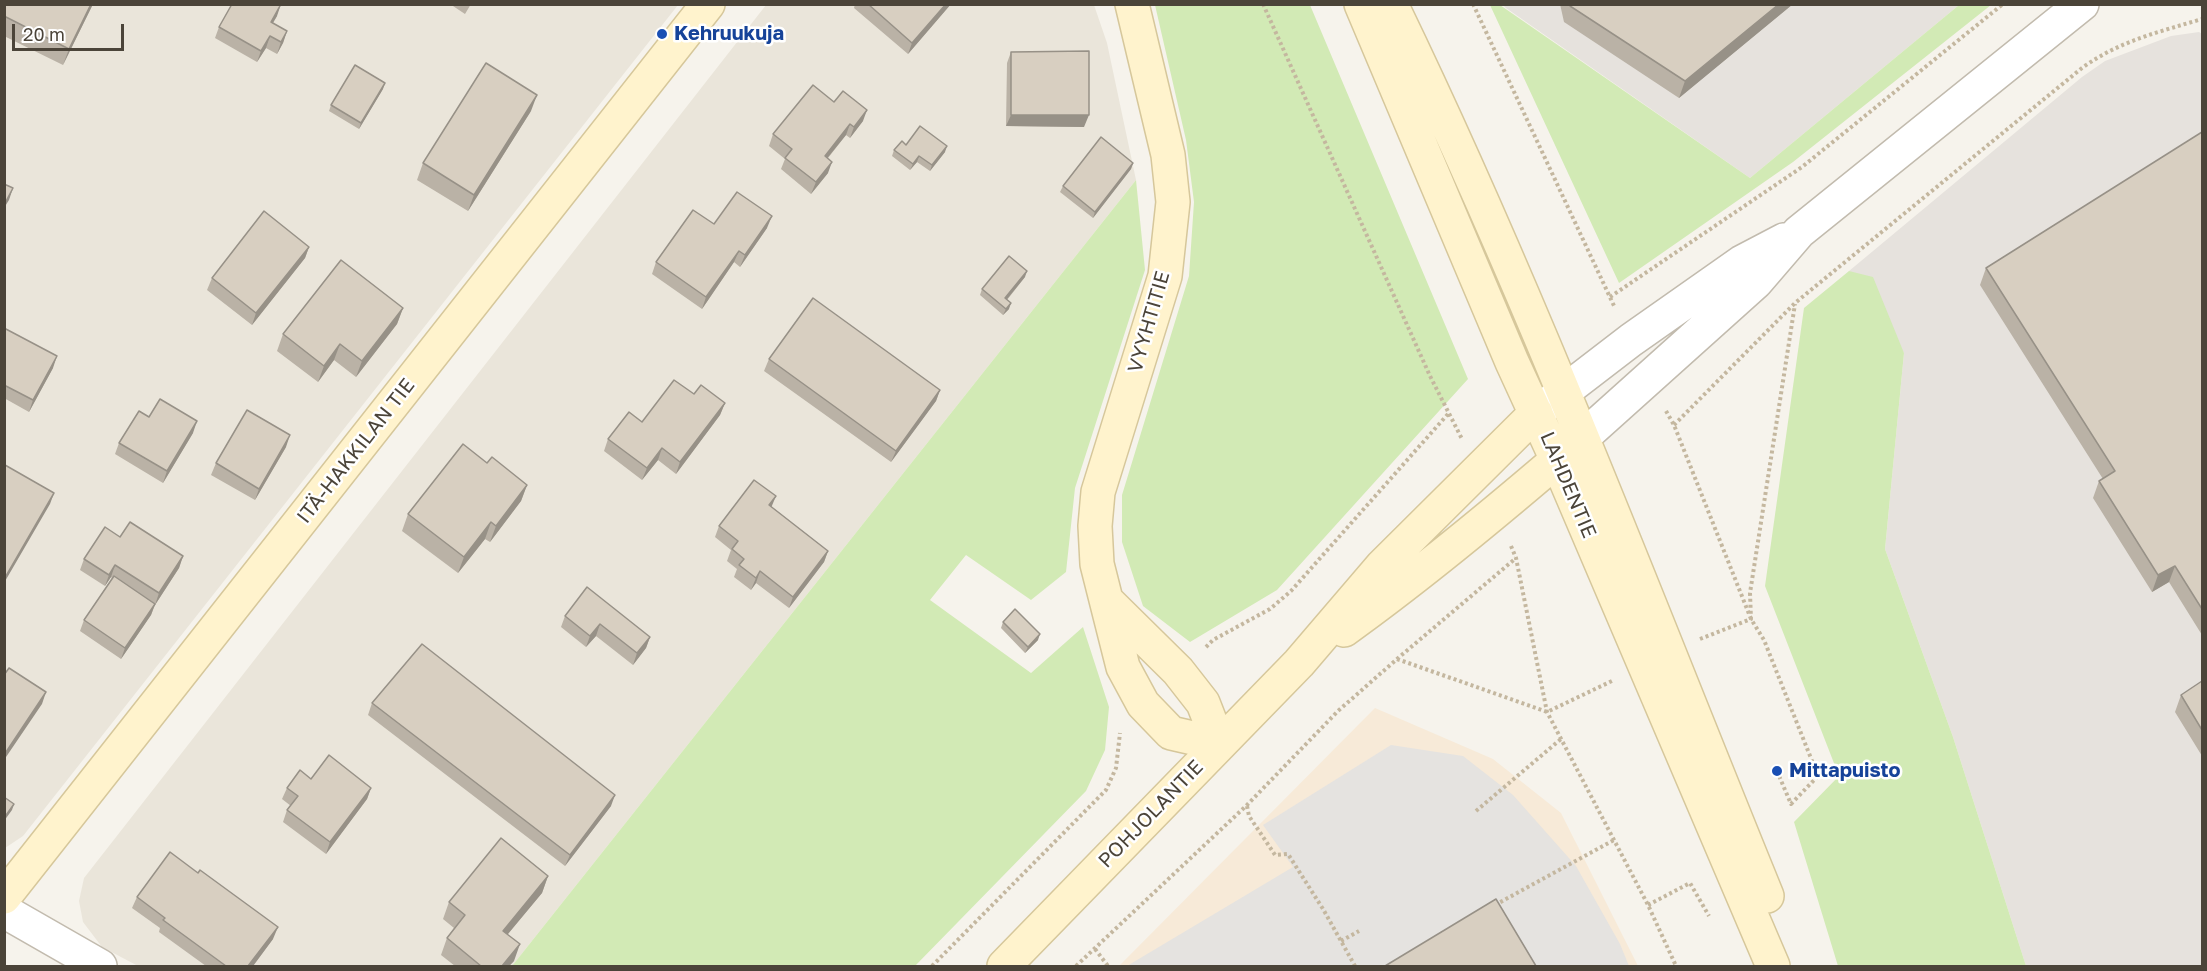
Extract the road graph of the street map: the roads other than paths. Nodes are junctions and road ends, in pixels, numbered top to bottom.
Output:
1 (708, 4) edge
2 (1132, 4) edge
3 (1361, 4) edge
4 (1391, 4) edge
5 (2082, 4) edge
6 (1799, 232) junction
7 (1564, 390) junction
8 (1536, 413) junction
9 (1582, 437) junction
10 (1557, 460) junction
11 (1107, 601) junction
12 (1299, 663) junction
13 (1219, 744) junction
14 (4, 897) edge
15 (4, 911) edge
16 (100, 966) edge
17 (1004, 966) edge
18 (1773, 966) edge
19 (1795, 966) edge

1 - 14 street, ITÄ-HAKKILAN TIE
2 - 11 street, VYYHTITIE
3 - 8 street, LAHDENTIE
4 - 7 street, LAHDENTIE
5 - 6 street
6 - 7 street
6 - 9 street
7 - 8 street
7 - 9 street, LAHDENTIE
8 - 10 street, LAHDENTIE
8 - 12 street, POHJOLANTIE
9 - 10 street
9 - 19 street, LAHDENTIE
10 - 12 street, POHJOLANTIE
10 - 18 street, LAHDENTIE
11 - 13 street
11 - 13 street, VYYHTITIE
12 - 13 street, POHJOLANTIE
13 - 17 street, POHJOLANTIE
15 - 16 street

